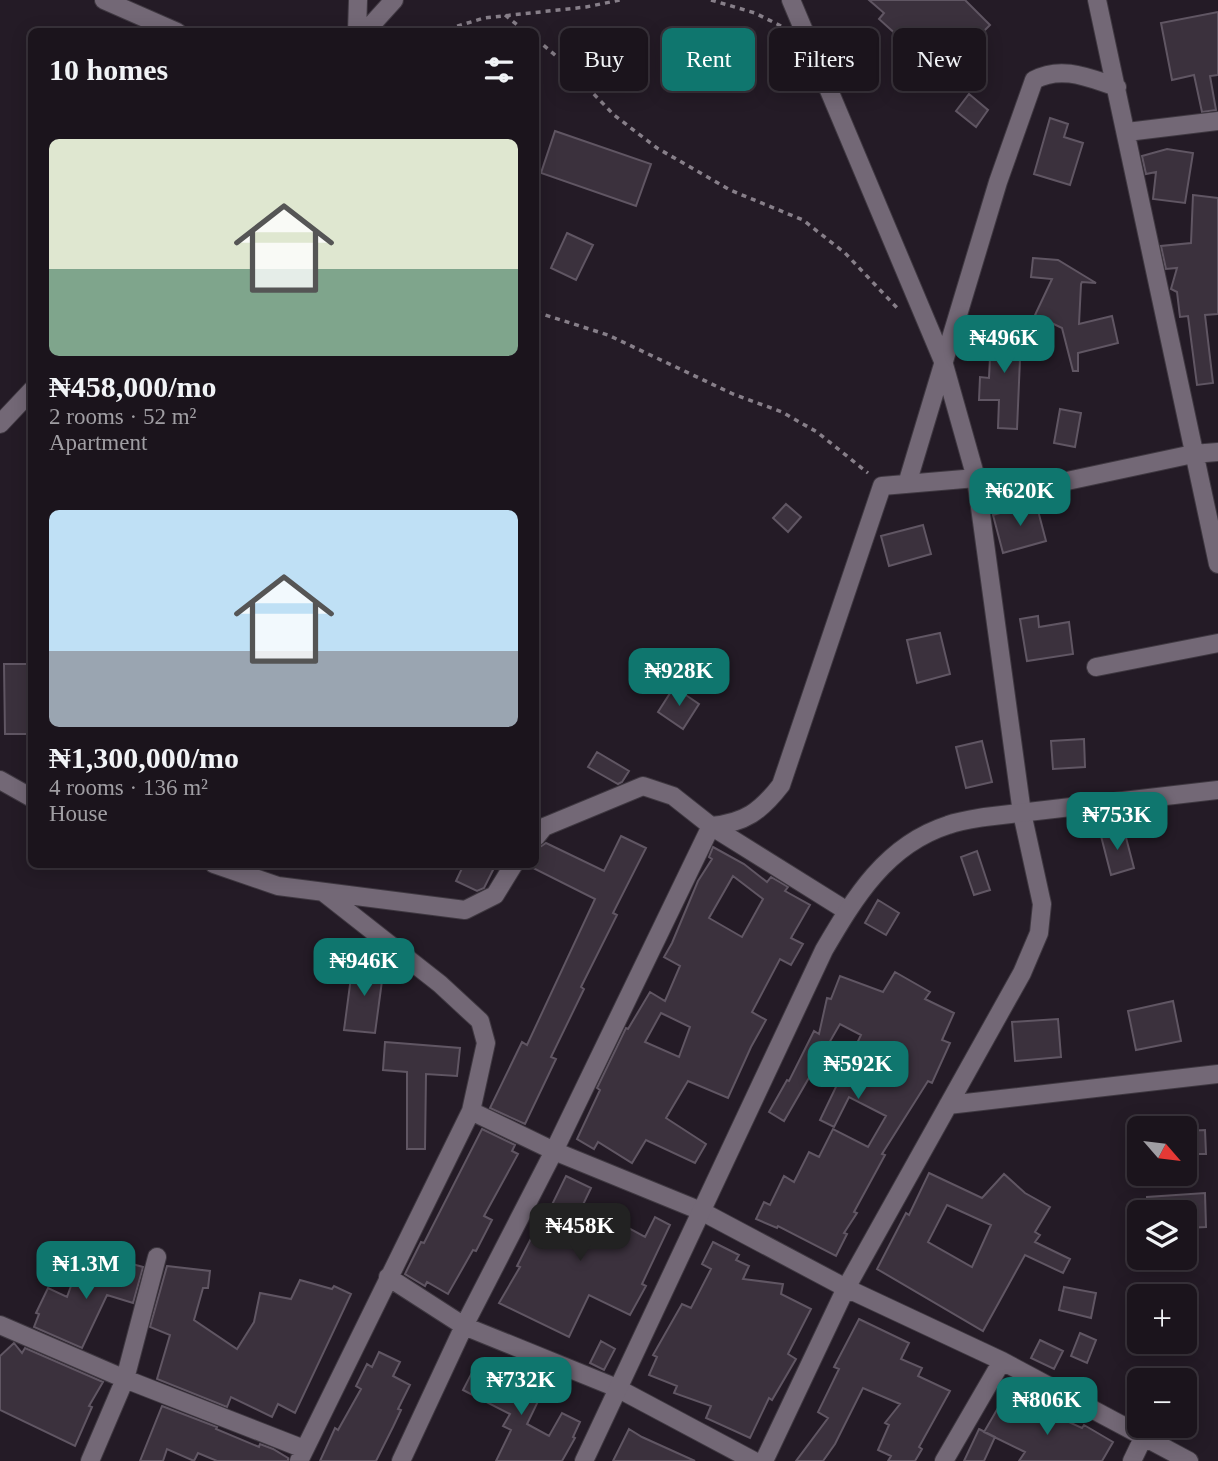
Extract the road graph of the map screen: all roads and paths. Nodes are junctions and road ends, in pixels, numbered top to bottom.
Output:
1 (104, 0) edge
2 (358, 0) edge
3 (394, 0) edge
4 (620, 0) edge
5 (711, 0) edge
6 (791, 0) edge
7 (1097, 0) edge
8 (505, 15) junction
9 (168, 28) edge
10 (357, 28) edge
11 (369, 28) edge
12 (451, 28) edge
13 (521, 28) edge
14 (786, 28) edge
15 (804, 28) edge
16 (539, 42) edge
17 (1117, 87) junction
18 (831, 91) edge
19 (1218, 121) edge
20 (1127, 132) junction
21 (539, 313) edge
22 (907, 320) dead end
23 (943, 360) junction
24 (28, 394) edge
25 (0, 424) edge
26 (1218, 452) edge
27 (1193, 454) junction
28 (976, 478) junction
29 (907, 484) junction
30 (882, 486) junction
31 (1218, 564) edge
32 (1218, 643) edge
33 (1096, 667) dead end
34 (0, 780) edge
35 (1218, 790) edge
36 (28, 796) edge
37 (1022, 813) junction
38 (711, 826) junction
39 (539, 833) edge
40 (226, 868) edge
41 (512, 868) edge
42 (323, 892) junction
43 (847, 911) junction
44 (1218, 1074) edge
45 (948, 1105) junction
46 (471, 1111) junction
47 (554, 1150) junction
48 (701, 1211) junction
49 (157, 1257) dead end
50 (388, 1277) junction
51 (846, 1288) junction
52 (0, 1325) edge
53 (464, 1326) junction
54 (1002, 1361) junction
55 (125, 1378) junction
56 (618, 1388) junction
57 (1127, 1427) edge
58 (1143, 1438) edge
59 (1148, 1438) edge
60 (302, 1455) edge
61 (90, 1461) edge
62 (401, 1461) edge
63 (584, 1461) edge
64 (754, 1461) edge
65 (764, 1461) edge
66 (944, 1461) edge
67 (1132, 1461) edge
68 (1189, 1461) edge

1 - 9 street
2 - 10 street
3 - 11 street
4 - 8 path
5 - 14 path
6 - 15 street
7 - 17 street
8 - 12 path
8 - 13 path
16 - 22 path
17 - 20 street
17 - 23 street
18 - 23 street
19 - 20 street
20 - 27 street
21 - 30 path
23 - 28 street
23 - 29 street
24 - 25 street
26 - 27 street
27 - 28 street
27 - 31 street
28 - 29 street
28 - 37 street
29 - 30 street
30 - 38 street
32 - 33 street
34 - 36 street
35 - 37 street
37 - 43 street
37 - 45 street
38 - 39 street
38 - 43 street
38 - 47 street
40 - 42 street
41 - 42 street
42 - 46 street
43 - 48 street
44 - 45 street
45 - 51 street
46 - 47 street
46 - 50 street
47 - 48 street
47 - 53 street
48 - 51 street
48 - 56 street
49 - 55 street
50 - 53 street
50 - 60 street
51 - 54 street
51 - 65 street
52 - 55 street
53 - 56 street
53 - 62 street
54 - 57 street
54 - 66 street
55 - 60 street
55 - 61 street
56 - 63 street
56 - 64 street
58 - 67 street
59 - 68 street

